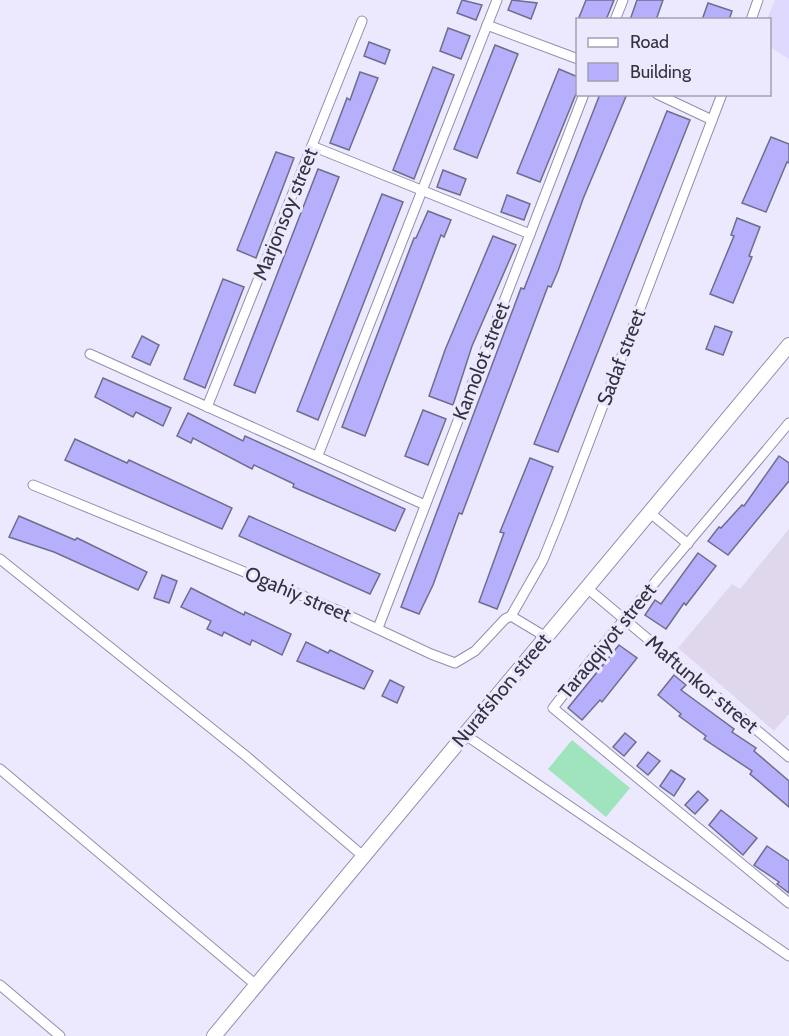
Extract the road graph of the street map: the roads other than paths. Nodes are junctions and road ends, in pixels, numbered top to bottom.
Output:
1 (497, 0) edge
2 (622, 0) edge
3 (758, 0) edge
4 (616, 18) edge
5 (752, 18) edge
6 (362, 21) dead end
7 (487, 25) junction
8 (576, 58) edge
9 (583, 96) edge
10 (661, 96) edge
11 (721, 96) edge
12 (712, 120) junction
13 (312, 146) junction
14 (421, 191) junction
15 (530, 234) junction
16 (789, 345) edge
17 (90, 354) dead end
18 (207, 407) junction
19 (789, 423) edge
20 (318, 455) junction
21 (33, 485) dead end
22 (425, 505) junction
23 (649, 512) junction
24 (688, 544) junction
25 (0, 559) edge
26 (587, 588) junction
27 (511, 616) junction
28 (623, 617) junction
29 (378, 628) junction
30 (546, 638) junction
31 (464, 734) junction
32 (789, 757) edge
33 (0, 769) edge
34 (363, 856) junction
35 (789, 903) edge
36 (789, 956) edge
37 (0, 985) edge
38 (256, 985) junction
39 (60, 1036) edge
40 (214, 1036) edge

1 - 7 street
2 - 4 street
3 - 5 street
6 - 13 street, Marjonsoy street
7 - 8 street
7 - 14 street
9 - 15 street, Kamolot street
10 - 12 street
11 - 12 street, Sadaf street
12 - 27 street, Sadaf street
13 - 14 street
13 - 18 street, Marjonsoy street
14 - 15 street
14 - 20 street
15 - 22 street, Kamolot street
16 - 23 street, Nurafshon street
17 - 18 street
18 - 20 street
19 - 24 street, Taraqqiyot street
20 - 22 street
21 - 29 street, Ogahiy street
22 - 29 street, Kamolot street
23 - 24 street
23 - 26 street, Nurafshon street
24 - 28 street, Taraqqiyot street
25 - 34 street
26 - 28 street, Maftunkor street
26 - 30 street, Nurafshon street
27 - 29 street, Ogahiy street
27 - 30 street
28 - 32 street, Maftunkor street
28 - 35 street, Taraqqiyot street
30 - 31 street, Nurafshon street
31 - 34 street, Nurafshon street
31 - 36 street
33 - 38 street
34 - 38 street, Nurafshon street
37 - 39 street
38 - 40 street, Nurafshon street

